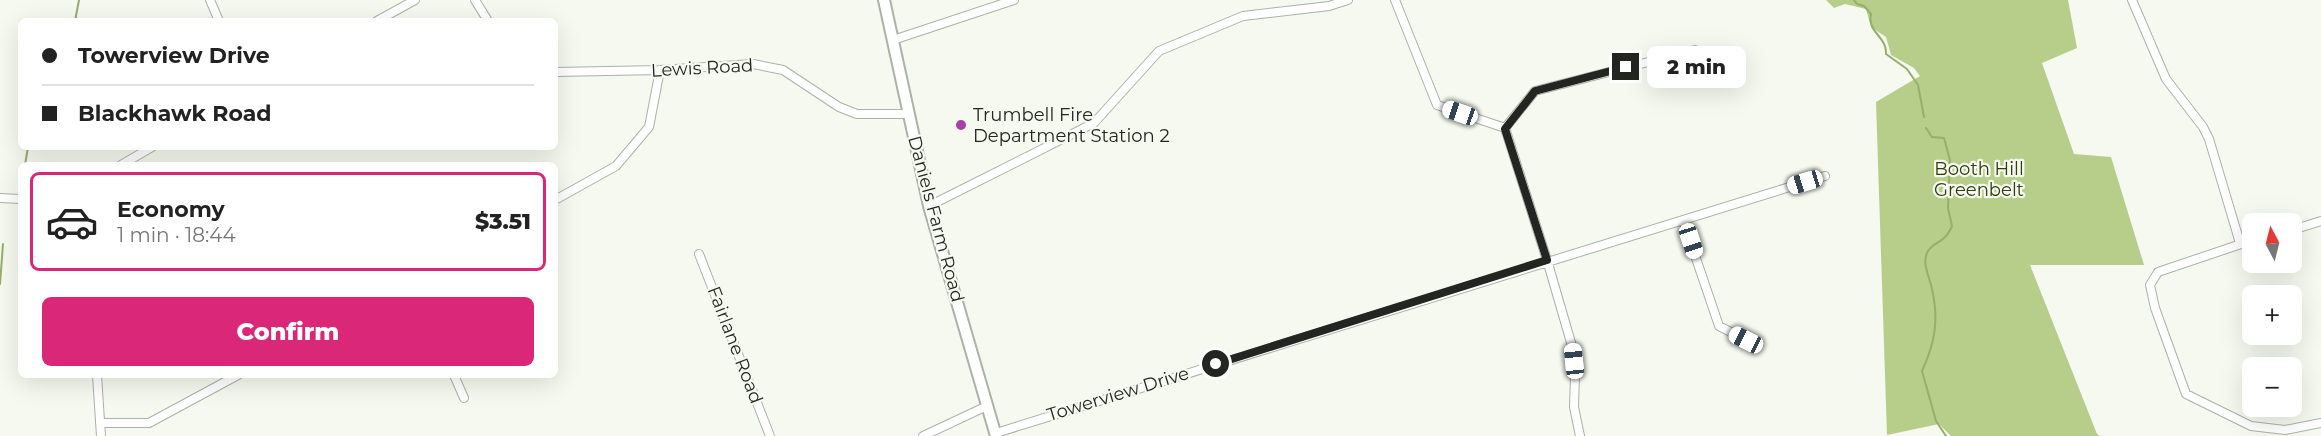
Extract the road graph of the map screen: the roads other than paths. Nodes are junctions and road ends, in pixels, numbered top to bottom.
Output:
1 (210, 0) edge
2 (415, 0) edge
3 (476, 0) edge
4 (884, 0) edge
5 (1014, 0) edge
6 (1348, 0) edge
7 (1395, 0) edge
8 (2132, 0) edge
9 (218, 18) edge
10 (382, 18) edge
11 (486, 18) edge
12 (893, 40) junction
13 (1695, 50) dead end
14 (660, 70) junction
15 (558, 72) edge
16 (908, 114) junction
17 (1505, 129) junction
18 (147, 150) edge
19 (126, 162) edge
20 (1825, 176) dead end
21 (0, 198) edge
22 (558, 198) edge
23 (18, 199) edge
24 (930, 206) junction
25 (1683, 220) junction
26 (2321, 221) edge
27 (2302, 227) edge
28 (2240, 243) joint
29 (699, 254) dead end
30 (1547, 260) junction
31 (1746, 340) dead end
32 (97, 378) edge
33 (232, 378) edge
34 (455, 378) edge
35 (464, 398) dead end
36 (987, 406) junction
37 (100, 423) junction
38 (2321, 423) edge
39 (996, 434) edge
40 (101, 436) edge
41 (770, 436) edge
42 (923, 436) edge
43 (1580, 436) edge

1 - 9 street
2 - 10 street
3 - 11 street
4 - 12 main road, Daniels Farm Road
5 - 12 street
6 - 24 street
7 - 17 street
8 - 28 street
12 - 16 main road, Daniels Farm Road
13 - 17 street
14 - 15 street, Lewis Road
14 - 16 street, Lewis Road
14 - 22 street
16 - 24 main road, Daniels Farm Road
17 - 30 street
18 - 19 street
20 - 25 street, Towerview Drive
21 - 23 street
24 - 36 main road, Daniels Farm Road
25 - 30 street, Towerview Drive
25 - 31 street
26 - 27 street
28 - 38 street
29 - 41 street, Fairlane Road
30 - 39 street, Towerview Drive
30 - 43 street
32 - 37 street
33 - 37 street
34 - 35 street
36 - 39 main road, Daniels Farm Road
36 - 42 street
37 - 40 street

